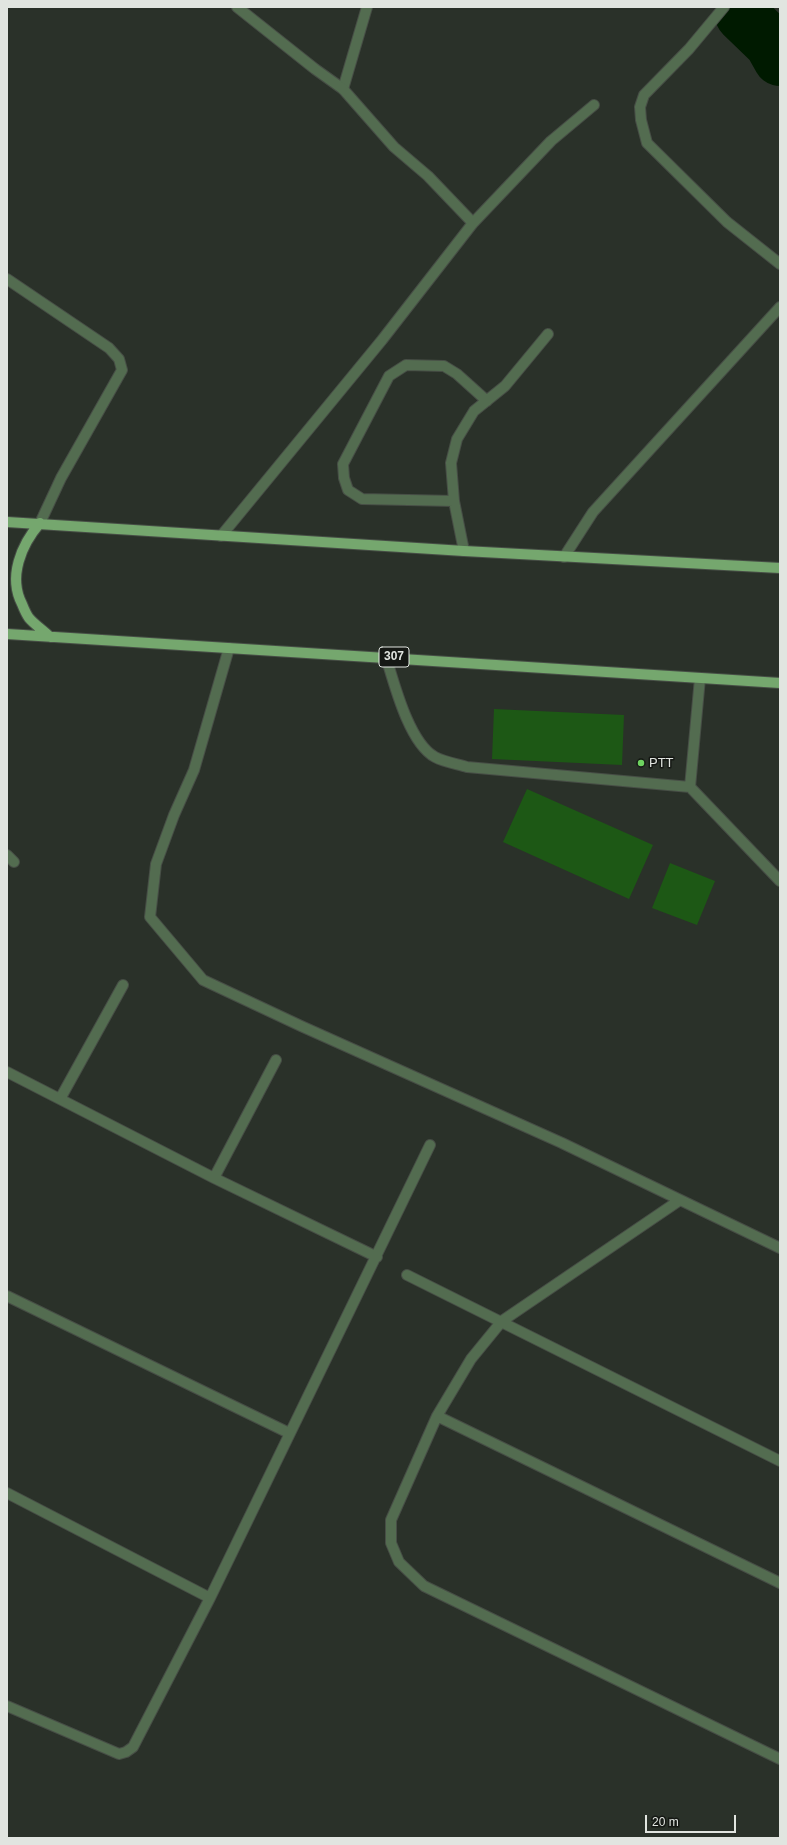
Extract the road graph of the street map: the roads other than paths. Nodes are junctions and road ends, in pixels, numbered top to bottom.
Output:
1 (237, 7) edge
2 (367, 7) edge
3 (724, 7) edge
4 (343, 89) junction
5 (594, 105) dead end
6 (473, 223) junction
7 (780, 264) edge
8 (7, 279) edge
9 (780, 307) edge
10 (548, 334) dead end
11 (487, 401) junction
12 (454, 501) junction
13 (7, 522) edge
14 (40, 523) junction
15 (220, 536) junction
16 (464, 551) junction
17 (564, 557) junction
18 (780, 568) edge
19 (7, 634) edge
20 (50, 636) junction
21 (229, 648) junction
22 (386, 657) junction
23 (700, 678) junction
24 (780, 683) edge
25 (690, 787) junction
26 (780, 881) edge
27 (123, 985) dead end
28 (276, 1060) dead end
29 (7, 1072) edge
30 (60, 1099) junction
31 (430, 1145) dead end
32 (214, 1178) junction
33 (680, 1200) junction
34 (780, 1248) edge
35 (377, 1257) junction
36 (407, 1275) dead end
37 (7, 1296) edge
38 (502, 1322) junction
39 (437, 1416) junction
40 (289, 1433) junction
41 (780, 1461) edge
42 (7, 1493) edge
43 (780, 1583) edge
44 (210, 1598) junction
45 (8, 1708) edge
46 (780, 1759) edge

1 - 4 street
2 - 4 street
3 - 7 street
4 - 6 street
5 - 6 street
6 - 15 street
8 - 14 street
9 - 17 street
10 - 11 street
11 - 12 street
11 - 12 street
12 - 16 street
13 - 14 main road
14 - 15 main road
14 - 20 main road
15 - 16 main road
16 - 17 main road
17 - 18 main road
19 - 20 main road, 307
20 - 21 main road, 307
21 - 22 main road, 307
21 - 33 street
22 - 23 main road, 307
22 - 25 street
23 - 24 main road, 307
23 - 25 street
25 - 26 street
27 - 30 street
28 - 32 street
29 - 30 street
30 - 32 street
31 - 35 street
32 - 35 street
33 - 34 street
33 - 38 street
35 - 40 street
36 - 38 street
37 - 40 street
38 - 39 street
38 - 41 street
39 - 43 street
39 - 46 street
40 - 44 street
42 - 44 street
44 - 45 street

